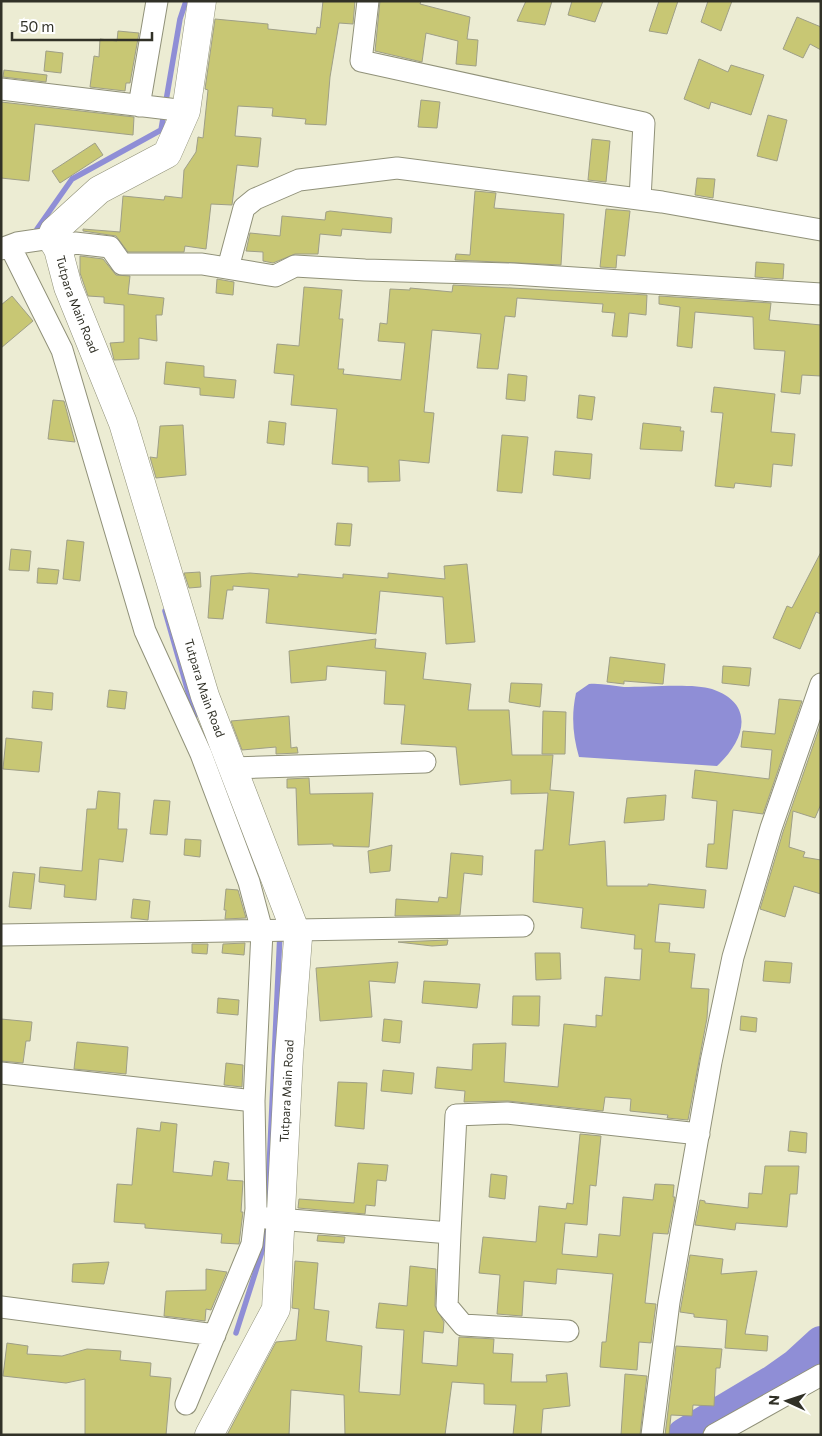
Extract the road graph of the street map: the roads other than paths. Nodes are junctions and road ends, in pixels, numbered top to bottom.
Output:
1 (157, 1) edge
2 (202, 1) edge
3 (368, 1) edge
4 (1, 88) edge
5 (143, 106) junction
6 (181, 110) junction
7 (640, 199) junction
8 (821, 230) edge
9 (54, 244) junction
10 (9, 246) edge
11 (228, 268) junction
12 (821, 294) edge
13 (821, 684) edge
14 (424, 762) dead end
15 (232, 768) junction
16 (524, 926) dead end
17 (279, 931) junction
18 (1, 935) edge
19 (1, 1073) edge
20 (254, 1101) junction
21 (699, 1134) junction
22 (268, 1218) junction
23 (450, 1233) junction
24 (1, 1307) edge
25 (568, 1331) dead end
26 (215, 1335) junction
27 (821, 1375) edge
28 (186, 1404) dead end
29 (209, 1435) edge
30 (652, 1435) edge
31 (714, 1435) edge

1 - 5 street
2 - 6 street
3 - 7 street
4 - 5 street
5 - 6 street
6 - 9 street
7 - 8 street
7 - 11 street
9 - 10 street
9 - 11 street
9 - 15 street, Tutpara Main Road
10 - 17 street
11 - 12 street
13 - 21 street
14 - 15 street
15 - 17 street, Tutpara Main Road
16 - 17 street
17 - 18 street
17 - 20 street
17 - 22 street, Tutpara Main Road
19 - 20 street
20 - 22 street
21 - 23 street
21 - 30 street
22 - 23 street
22 - 26 street
22 - 29 street, Tutpara Main Road
23 - 25 street
24 - 26 street
26 - 28 street
27 - 31 street

